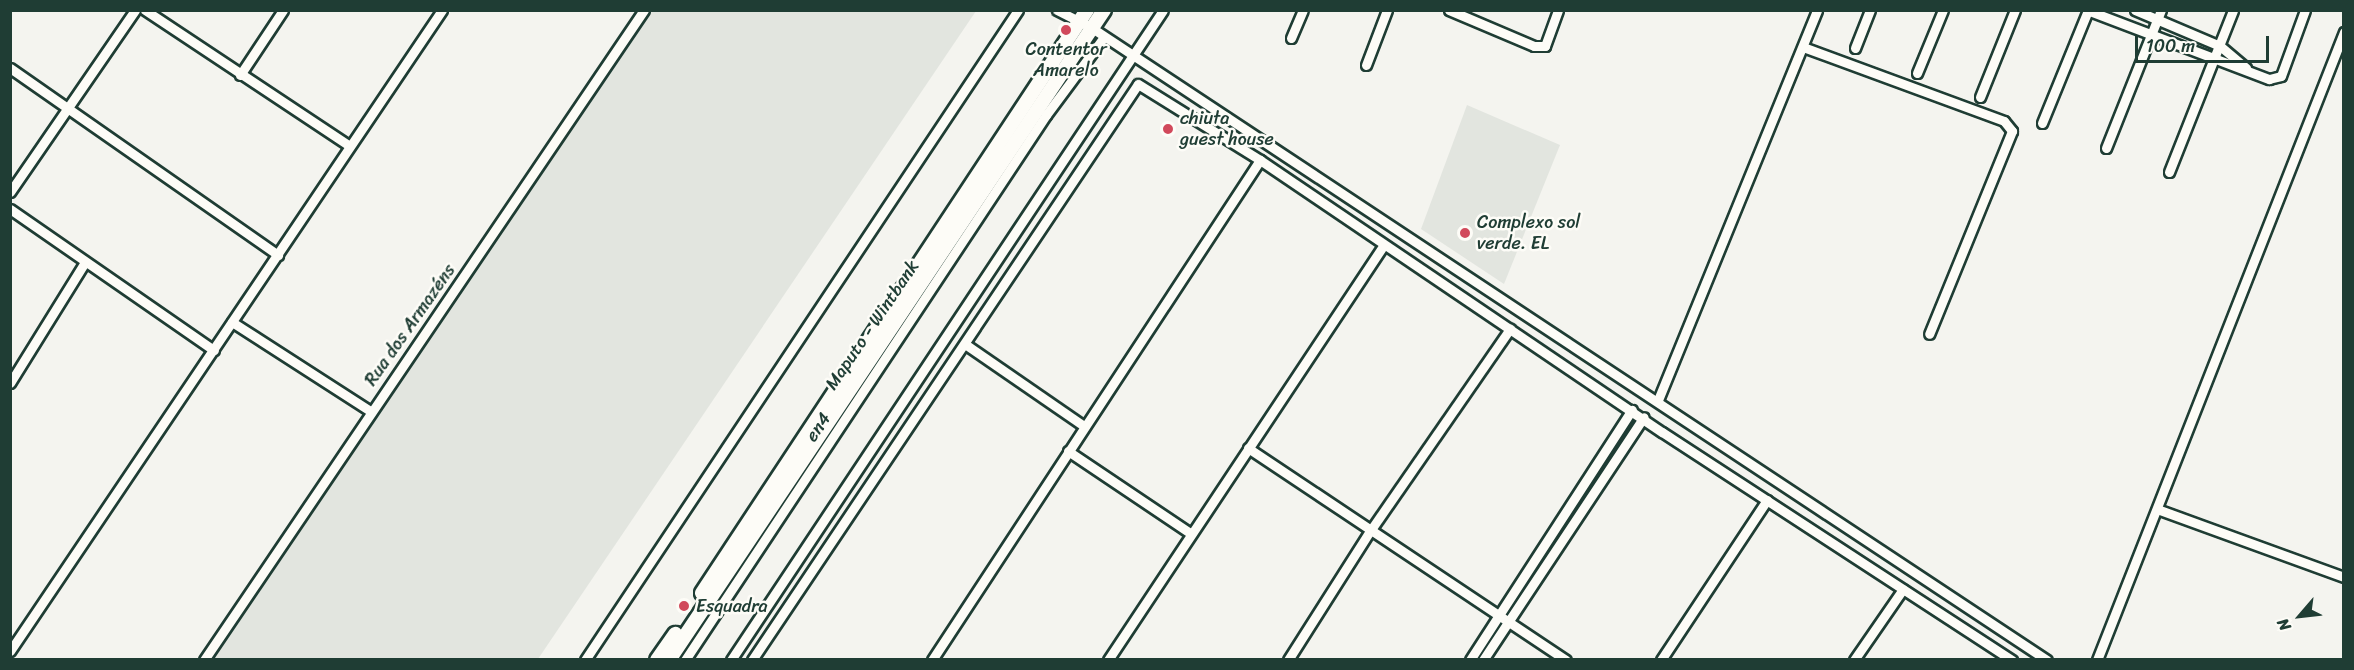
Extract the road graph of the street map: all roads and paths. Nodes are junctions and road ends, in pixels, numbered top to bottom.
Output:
1 (135, 10) edge
2 (145, 10) edge
3 (283, 10) edge
4 (442, 10) edge
5 (644, 10) edge
6 (1018, 10) edge
7 (1057, 10) edge
8 (1104, 10) edge
9 (1163, 10) edge
10 (1303, 10) edge
11 (1387, 10) edge
12 (1449, 10) edge
13 (1558, 10) edge
14 (1817, 10) edge
15 (1870, 10) edge
16 (1943, 10) edge
17 (2015, 10) edge
18 (2135, 10) edge
19 (2233, 10) edge
20 (2305, 10) edge
21 (2088, 11) edge
22 (1470, 14) edge
23 (2160, 15) edge
24 (1087, 20) edge
25 (2343, 32) edge
26 (2151, 35) junction
27 (1104, 37) junction
28 (1291, 38) dead end
29 (2220, 46) junction
30 (1803, 47) junction
31 (1855, 48) dead end
32 (1133, 55) junction
33 (2213, 60) junction
34 (1366, 65) dead end
35 (10, 68) edge
36 (2247, 69) junction
37 (1917, 73) dead end
38 (240, 75) junction
39 (1980, 97) dead end
40 (69, 106) junction
41 (2042, 123) dead end
42 (348, 145) junction
43 (2106, 148) dead end
44 (1260, 160) junction
45 (2169, 172) dead end
46 (10, 192) edge
47 (10, 209) edge
48 (1384, 244) junction
49 (278, 255) junction
50 (85, 262) junction
51 (232, 322) junction
52 (1510, 328) junction
53 (1929, 334) dead end
54 (965, 344) junction
55 (214, 350) junction
56 (10, 383) edge
57 (1658, 400) junction
58 (1632, 410) junction
59 (370, 411) junction
60 (1644, 417) junction
61 (1084, 426) junction
62 (1248, 448) junction
63 (1068, 451) junction
64 (1767, 500) junction
65 (2157, 509) junction
66 (1370, 531) junction
67 (1190, 533) junction
68 (2343, 577) edge
69 (1903, 589) junction
70 (1499, 614) junction
71 (1510, 621) junction
72 (10, 651) edge
73 (737, 651) junction
74 (204, 660) edge
75 (585, 660) edge
76 (657, 660) edge
77 (669, 660) edge
78 (685, 660) edge
79 (731, 660) edge
80 (751, 660) edge
81 (932, 660) edge
82 (1108, 660) edge
83 (1288, 660) edge
84 (1470, 660) edge
85 (1483, 660) edge
86 (1566, 660) edge
87 (1660, 660) edge
88 (1854, 660) edge
89 (2012, 660) edge
90 (2047, 660) edge
91 (2097, 660) edge

1 - 40 street
2 - 38 street
3 - 38 street
4 - 42 street
5 - 59 street, Rua dos Armazéns
6 - 75 street
7 - 24 street
8 - 24 highway, Maputo - Wintbank
9 - 32 street
10 - 28 street
11 - 34 street
12 - 22 street
13 - 22 street
14 - 30 street
15 - 31 street
16 - 37 street
17 - 39 street
18 - 23 street
19 - 29 street
20 - 36 street
21 - 26 street
21 - 41 street
23 - 26 street
23 - 29 street
24 - 27 street
24 - 76 highway, Maputo - Wintbank
24 - 77 highway, Maputo - Wintbank
25 - 65 street
26 - 33 street
26 - 43 street
27 - 32 street
27 - 78 street, en4
29 - 33 street
29 - 36 street
30 - 53 street
30 - 57 street
32 - 57 street
32 - 73 street
33 - 36 street
33 - 45 street
35 - 40 street
38 - 42 street
40 - 46 street
40 - 49 street
42 - 49 street
44 - 48 street
44 - 54 street
44 - 61 street
47 - 50 street
48 - 52 street
48 - 62 street
49 - 51 street
50 - 55 street
50 - 56 street
51 - 55 street
51 - 59 street
52 - 58 street
52 - 66 street
54 - 61 street
54 - 80 street
55 - 72 street
57 - 90 street
58 - 60 street
58 - 70 street
59 - 74 street, Rua dos Armazéns
60 - 64 street
60 - 71 street
61 - 63 street
62 - 66 street
62 - 67 street
63 - 67 street
63 - 81 street
64 - 69 street
64 - 87 street
65 - 68 street
65 - 91 street
66 - 70 street
66 - 83 street
67 - 82 street
69 - 88 street
69 - 89 street
70 - 71 street
70 - 84 street
71 - 85 street
71 - 86 street
73 - 79 street
73 - 80 street

